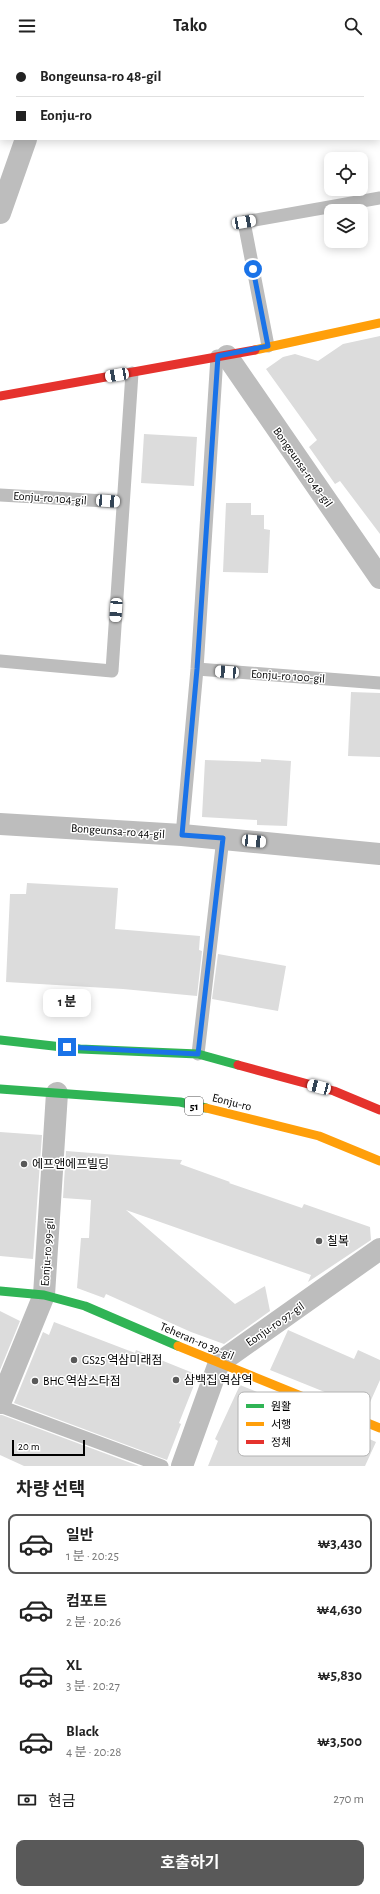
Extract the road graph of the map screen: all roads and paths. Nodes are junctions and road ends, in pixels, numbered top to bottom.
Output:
1 (26, 140) edge
2 (380, 198) edge
3 (3, 199) edge
4 (380, 323) edge
5 (268, 346) junction
6 (222, 356) junction
7 (132, 373) junction
8 (0, 396) edge
9 (0, 495) edge
10 (123, 502) junction
11 (380, 578) edge
12 (0, 661) edge
13 (197, 669) junction
14 (380, 683) edge
15 (0, 824) edge
16 (182, 835) junction
17 (223, 838) junction
18 (380, 854) edge
19 (0, 1040) edge
20 (198, 1054) junction
21 (0, 1088) edge
22 (56, 1093) junction
23 (380, 1110) edge
24 (380, 1161) edge
25 (380, 1249) edge
26 (0, 1291) edge
27 (44, 1295) junction
28 (219, 1363) junction
29 (291, 1392) edge
30 (0, 1404) edge
31 (370, 1424) edge
32 (380, 1428) edge
33 (162, 1466) edge
34 (182, 1466) edge

1 - 3 street
2 - 5 lane
4 - 5 street
5 - 6 street
6 - 7 street
6 - 11 street, Bongeunsa-ro 48-gil
6 - 13 lane
7 - 8 street
7 - 10 lane
9 - 10 lane, Eonju-ro 104-gil
10 - 12 lane
13 - 14 lane, Eonju-ro 100-gil
13 - 16 lane
15 - 16 street, Bongeunsa-ro 44-gil
16 - 17 street, Bongeunsa-ro 44-gil
17 - 18 street, Bongeunsa-ro 44-gil
17 - 20 lane
19 - 20 street
20 - 23 street
21 - 22 street, Eonju-ro / 51
22 - 24 street, Eonju-ro / 51
22 - 27 street, Eonju-ro 99-gil
25 - 28 street, Eonju-ro 97-gil
26 - 27 street, Teheran-ro 39-gil
27 - 28 street, Teheran-ro 39-gil
27 - 30 street, Eonju-ro 99-gil
28 - 29 street, Teheran-ro 39-gil
28 - 34 street
30 - 33 lane, Eonju-ro 99-gil
31 - 32 street, Teheran-ro 39-gil

